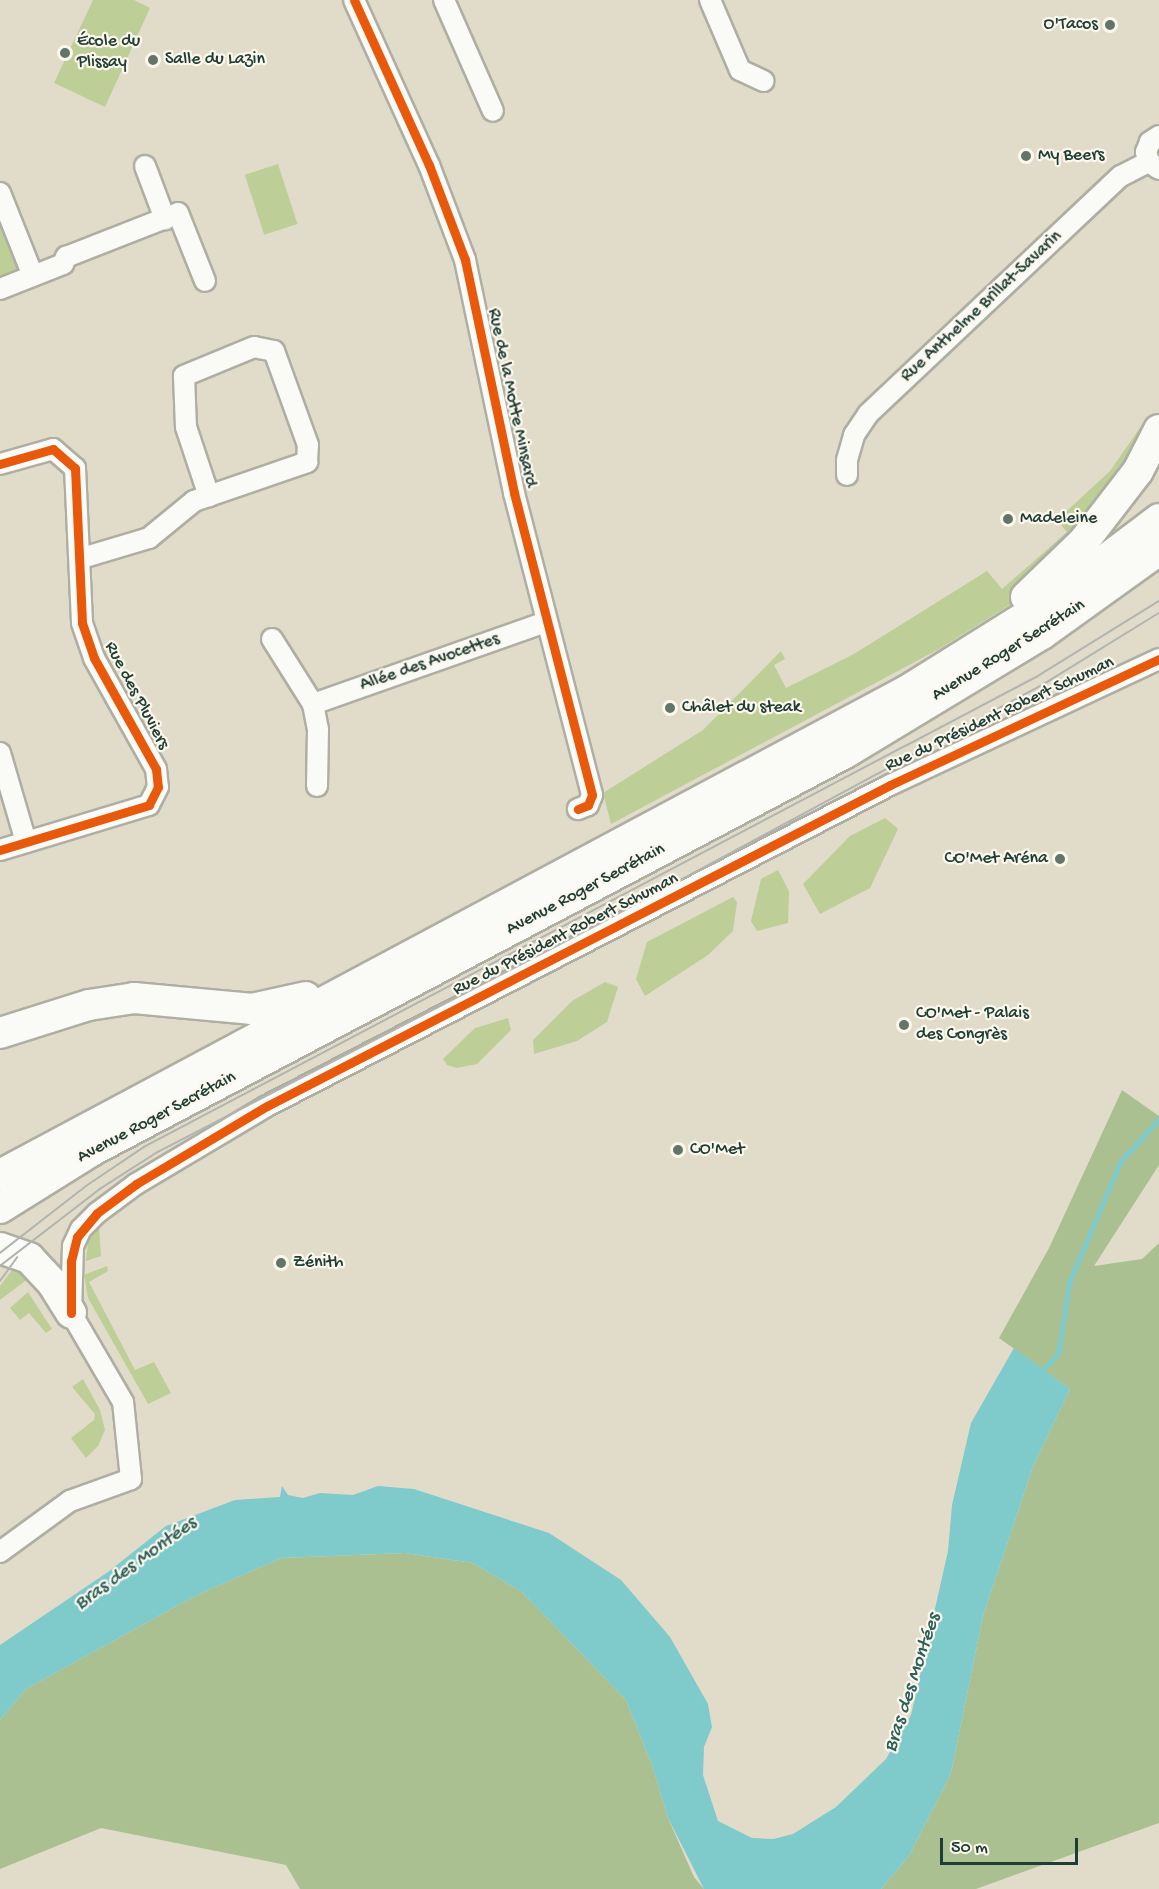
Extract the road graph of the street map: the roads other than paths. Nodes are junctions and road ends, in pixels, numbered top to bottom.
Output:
1 (354, 0) edge
2 (444, 0) edge
3 (710, 0) edge
4 (764, 81) dead end
5 (493, 111) dead end
6 (1159, 136) edge
7 (1154, 165) edge
8 (145, 166) dead end
9 (0, 193) edge
10 (165, 219) junction
11 (33, 276) junction
12 (205, 281) dead end
13 (0, 289) edge
14 (1159, 430) edge
15 (0, 464) edge
16 (847, 475) dead end
17 (209, 496) junction
18 (1157, 531) edge
19 (82, 558) junction
20 (546, 622) junction
21 (272, 639) dead end
22 (1159, 658) edge
23 (313, 704) junction
24 (0, 753) edge
25 (317, 786) dead end
26 (578, 809) dead end
27 (623, 841) junction
28 (26, 842) junction
29 (0, 850) edge
30 (360, 980) junction
31 (0, 1032) edge
32 (0, 1175) edge
33 (0, 1208) edge
34 (0, 1248) edge
35 (71, 1313) junction
36 (0, 1552) edge

1 - 20 street, Rue de la Motte Minsard
2 - 5 street
3 - 4 street
6 - 7 street
7 - 16 street, Rue Anthelme Brillat-Savarin
8 - 10 street
9 - 11 street
10 - 11 street
10 - 12 street
11 - 13 street
14 - 27 main road
15 - 19 street, Rue des Pluviers
17 - 17 street
17 - 19 street
18 - 27 main road, Avenue Roger Secrétain
18 - 33 main road, Avenue Roger Secrétain
19 - 28 street, Rue des Pluviers
20 - 23 street, Allée des Avocettes
20 - 26 street, Rue de la Motte Minsard
21 - 23 street
22 - 35 street, Rue du Président Robert Schuman
23 - 25 street
24 - 28 street
27 - 30 main road, Avenue Roger Secrétain
28 - 29 street, Rue des Pluviers
30 - 31 main road
30 - 32 main road, Avenue Roger Secrétain
34 - 35 main road
35 - 36 street, Rue du Président Robert Schuman

